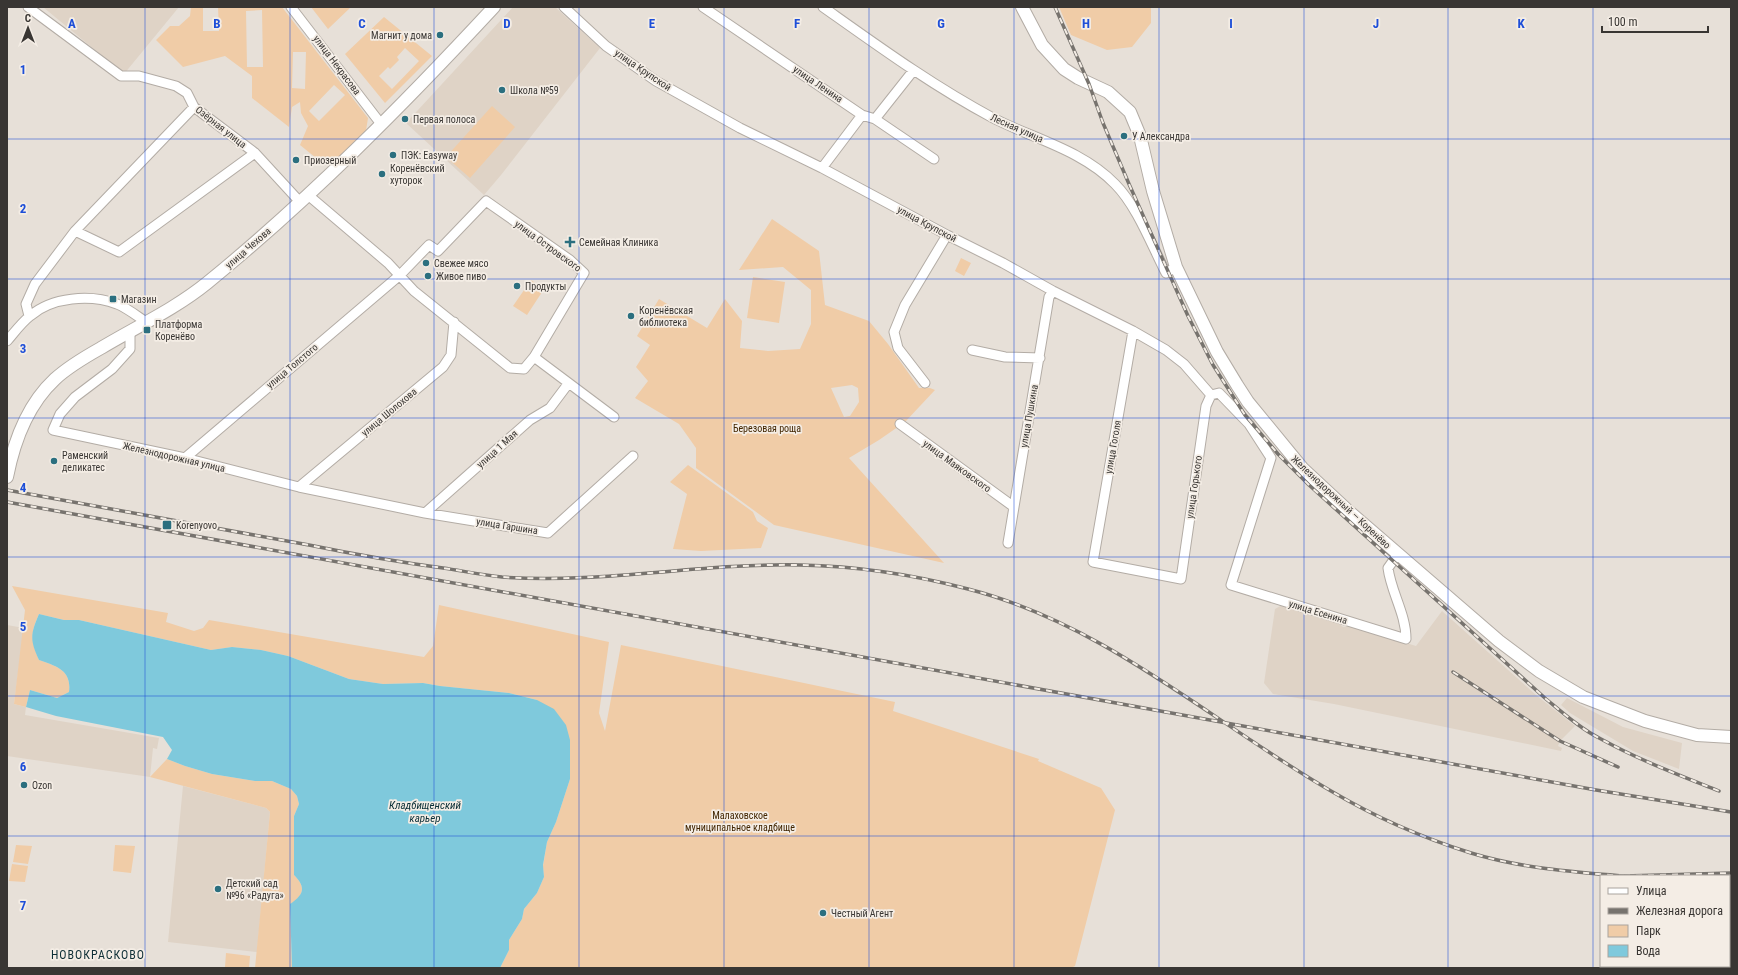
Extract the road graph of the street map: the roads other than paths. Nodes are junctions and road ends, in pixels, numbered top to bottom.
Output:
1 (28, 7) edge
2 (291, 7) edge
3 (494, 7) edge
4 (564, 7) edge
5 (703, 7) edge
6 (823, 7) edge
7 (1022, 7) edge
8 (913, 70) junction
9 (194, 106) junction
10 (862, 115) junction
11 (875, 119) junction
12 (381, 124) junction
13 (255, 153) junction
14 (934, 159) dead end
15 (822, 168) junction
16 (304, 199) junction
17 (75, 231) junction
18 (947, 235) junction
19 (1176, 267) junction
20 (400, 275) junction
21 (1053, 291) junction
22 (30, 316) junction
23 (146, 322) junction
24 (454, 322) junction
25 (130, 331) junction
26 (1132, 331) junction
27 (7, 341) edge
28 (972, 350) dead end
29 (534, 357) junction
30 (1040, 358) junction
31 (568, 384) junction
32 (925, 384) dead end
33 (1211, 395) junction
34 (614, 417) dead end
35 (900, 424) dead end
36 (633, 456) dead end
37 (184, 458) junction
38 (7, 477) edge
39 (299, 487) junction
40 (1014, 507) junction
41 (425, 513) junction
42 (1008, 542) dead end
43 (1398, 554) junction
44 (1181, 579) joint
45 (1231, 585) joint
46 (1731, 736) edge

1 - 9 street, Озёрная улица
2 - 12 street, улица Некрасова
3 - 12 main road, улица Чехова
4 - 15 street, улица Крупской
5 - 10 street, улица Ленина
6 - 8 street, Лесная улица
7 - 19 main road, Железнодорожный — Коренёво
8 - 11 street
8 - 19 street, Лесная улица
9 - 13 street, Озёрная улица
9 - 17 street
10 - 11 street, улица Ленина
10 - 15 street
11 - 14 street, улица Ленина
12 - 16 main road, улица Чехова
13 - 16 street, Озёрная улица
13 - 17 street
15 - 18 street, улица Крупской
16 - 20 street, улица Островского
16 - 23 main road, улица Чехова
17 - 22 street
18 - 21 street, улица Крупской
18 - 32 street
19 - 43 main road, Железнодорожный — Коренёво
20 - 24 street, улица Островского
20 - 29 street, улица Островского
20 - 37 street, улица Толстого
21 - 26 street, улица Крупской
21 - 30 street, улица Пушкина
22 - 23 street
22 - 27 street
23 - 25 main road, улица Чехова
24 - 29 street, улица Островского
24 - 39 street, улица Шолохова
25 - 37 street, Железнодорожная улица
25 - 38 main road, улица Чехова
26 - 33 street, улица Крупской
26 - 44 street, улица Гоголя
28 - 30 street
29 - 31 street
30 - 40 street, улица Пушкина
31 - 34 street
31 - 41 street, улица 1 Мая
33 - 44 street, улица Горького
33 - 45 street, улица Крупской
35 - 40 street, улица Маяковского
36 - 41 street, улица Гаршина
37 - 39 street, Железнодорожная улица
39 - 41 street, Железнодорожная улица
40 - 42 street, улица Пушкина
43 - 45 street, улица Есенина
43 - 46 main road, Железнодорожный — Коренёво

